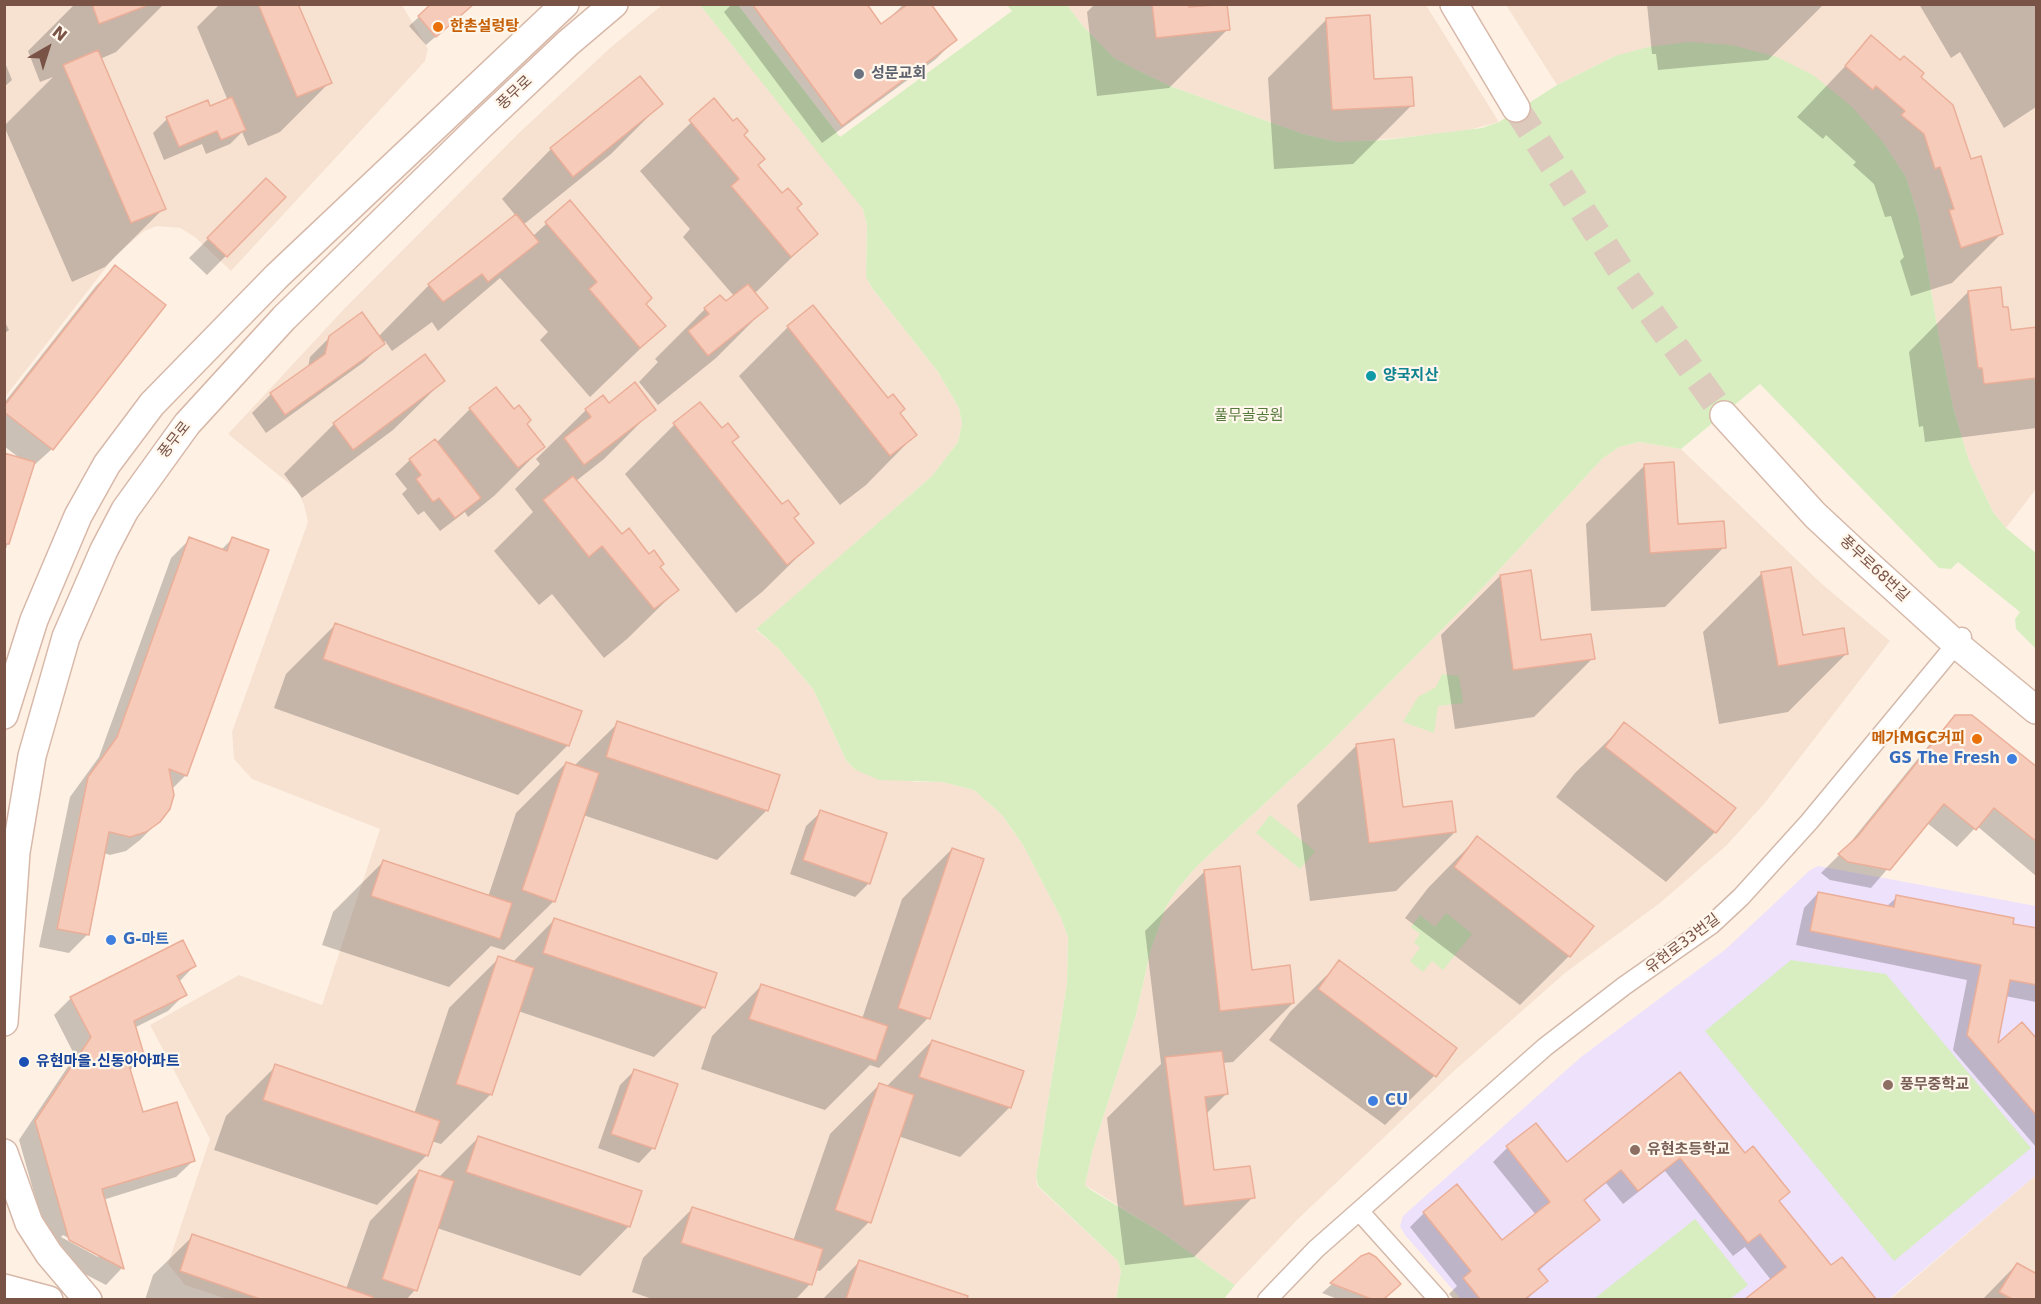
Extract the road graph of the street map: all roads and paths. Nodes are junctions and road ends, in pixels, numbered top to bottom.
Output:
1 (565, 4) edge
2 (614, 4) edge
3 (1454, 4) edge
4 (1473, 4) edge
5 (1730, 411) tunnel mouth
6 (1960, 639) junction
7 (2037, 692) edge
8 (2037, 710) edge
9 (4, 715) edge
10 (4, 1022) edge
11 (4, 1153) edge
12 (1359, 1212) junction
13 (4, 1288) edge
14 (49, 1299) edge
15 (88, 1299) edge
16 (1267, 1299) edge
17 (1439, 1299) edge

1 - 9 street, 풍무로
2 - 10 street, 풍무로
3 - 4 street
5 - 6 street, 풍무로68번길
6 - 7 street, 풍무로68번길
6 - 8 street, 풍무로68번길
6 - 12 street, 유현로33번길
11 - 15 street
12 - 16 street, 유현로33번길
12 - 17 street
13 - 14 street

